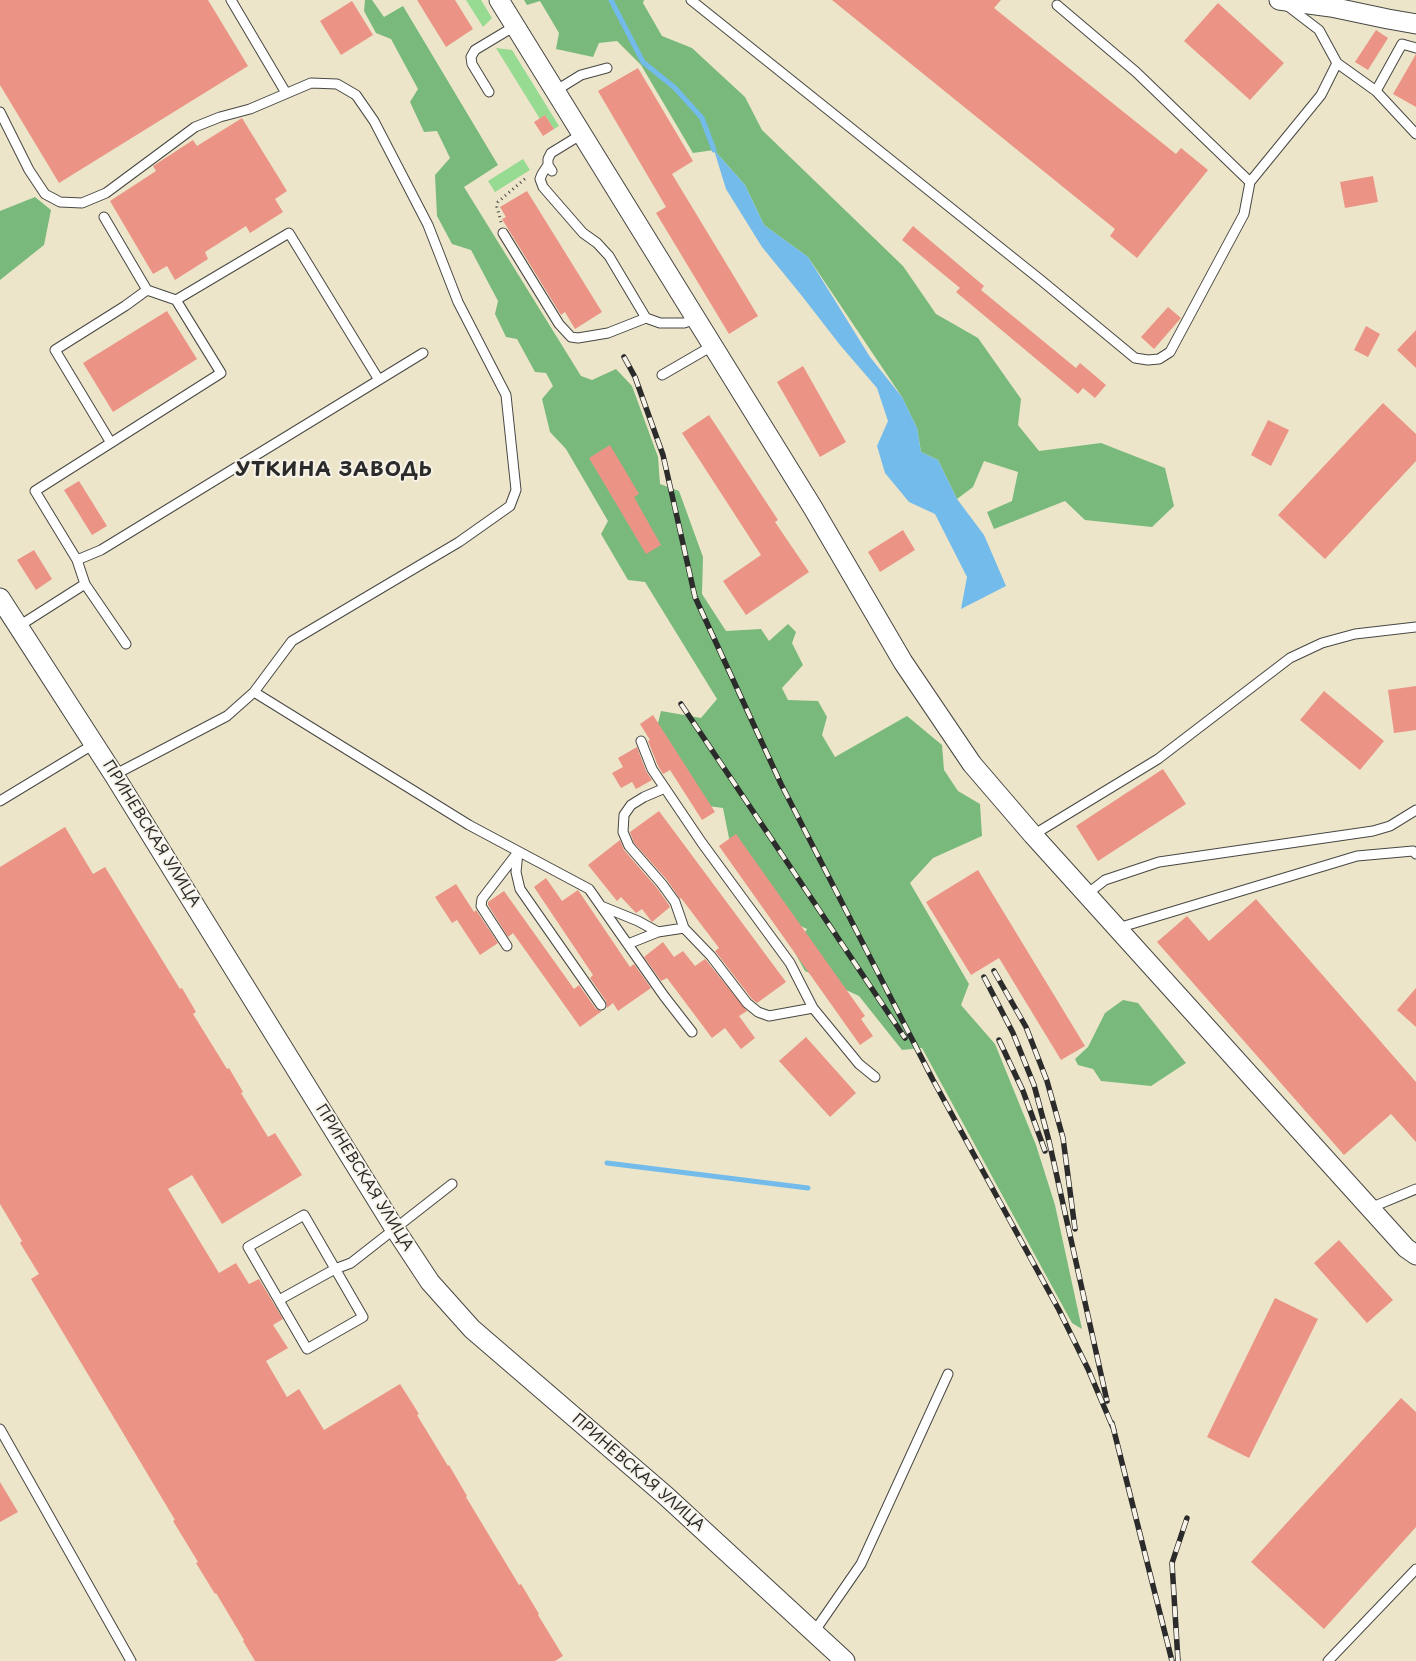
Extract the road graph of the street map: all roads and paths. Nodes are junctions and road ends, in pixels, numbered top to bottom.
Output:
1 (231, 0) edge
2 (499, 0) edge
3 (692, 0) edge
4 (1279, 0) edge
5 (1057, 5) dead end
6 (1416, 24) edge
7 (514, 26) junction
8 (1416, 48) edge
9 (1337, 63) junction
10 (607, 68) dead end
11 (555, 91) junction
12 (1376, 91) junction
13 (489, 92) dead end
14 (286, 93) junction
15 (0, 112) edge
16 (582, 134) junction
17 (1416, 134) edge
18 (550, 165) junction
19 (1250, 182) junction
20 (104, 217) dead end
21 (504, 230) joint
22 (147, 290) junction
23 (176, 300) junction
24 (646, 318) junction
25 (696, 319) junction
26 (712, 346) junction
27 (423, 353) dead end
28 (662, 375) dead end
29 (379, 380) junction
30 (111, 443) junction
31 (77, 560) junction
32 (85, 584) junction
33 (0, 598) edge
34 (19, 626) junction
35 (1416, 627) edge
36 (126, 644) dead end
37 (254, 692) junction
38 (641, 741) dead end
39 (94, 744) junction
40 (114, 775) junction
41 (665, 788) junction
42 (0, 800) edge
43 (1416, 810) edge
44 (1033, 835) junction
45 (518, 852) junction
46 (1416, 854) edge
47 (1087, 894) junction
48 (601, 906) junction
49 (684, 928) junction
50 (1118, 928) junction
51 (658, 932) junction
52 (628, 944) junction
53 (507, 946) dead end
54 (601, 1004) dead end
55 (813, 1008) junction
56 (692, 1032) dead end
57 (875, 1077) dead end
58 (452, 1184) dead end
59 (1416, 1189) edge
60 (1370, 1208) junction
61 (395, 1229) junction
62 (1416, 1255) edge
63 (335, 1269) junction
64 (279, 1300) junction
65 (948, 1374) dead end
66 (0, 1429) edge
67 (1416, 1569) edge
68 (814, 1632) junction
69 (131, 1661) edge
70 (845, 1661) edge
71 (1328, 1661) edge

1 - 14 lane
2 - 7 street
3 - 19 lane
4 - 6 street
4 - 9 lane
5 - 19 lane
7 - 11 street
7 - 13 lane
8 - 12 lane
9 - 12 lane
9 - 19 lane
10 - 11 lane
11 - 16 street
12 - 17 lane
14 - 15 lane
14 - 37 lane
16 - 18 lane
16 - 25 street
18 - 21 path
18 - 24 lane
20 - 22 lane
21 - 24 lane
22 - 23 lane
22 - 30 lane
23 - 29 lane
23 - 30 lane
24 - 25 lane
25 - 26 street
26 - 28 lane
26 - 44 street
27 - 29 lane
29 - 31 lane
30 - 31 lane
31 - 32 lane
32 - 34 lane
32 - 36 lane
33 - 34 street, ПРИНЕВСКАЯ УЛИЦА
34 - 39 street, ПРИНЕВСКАЯ УЛИЦА
35 - 44 lane
37 - 40 lane
37 - 45 lane
38 - 41 lane
39 - 40 street, ПРИНЕВСКАЯ УЛИЦА
39 - 42 lane
40 - 61 street, ПРИНЕВСКАЯ УЛИЦА
41 - 49 lane
41 - 55 lane
43 - 47 lane
44 - 47 street
45 - 48 lane
45 - 53 lane
45 - 54 lane
46 - 50 lane
47 - 50 street
48 - 51 lane
48 - 52 lane
49 - 51 lane
49 - 55 lane
50 - 60 street
51 - 52 lane
52 - 56 lane
55 - 57 lane
58 - 61 lane
59 - 60 lane
60 - 62 street
61 - 63 lane
61 - 68 street, ПРИНЕВСКАЯ УЛИЦА
63 - 64 lane
63 - 64 lane
63 - 64 lane
65 - 68 lane
66 - 69 lane
67 - 71 lane
68 - 70 street, ПРИНЕВСКАЯ УЛИЦА

